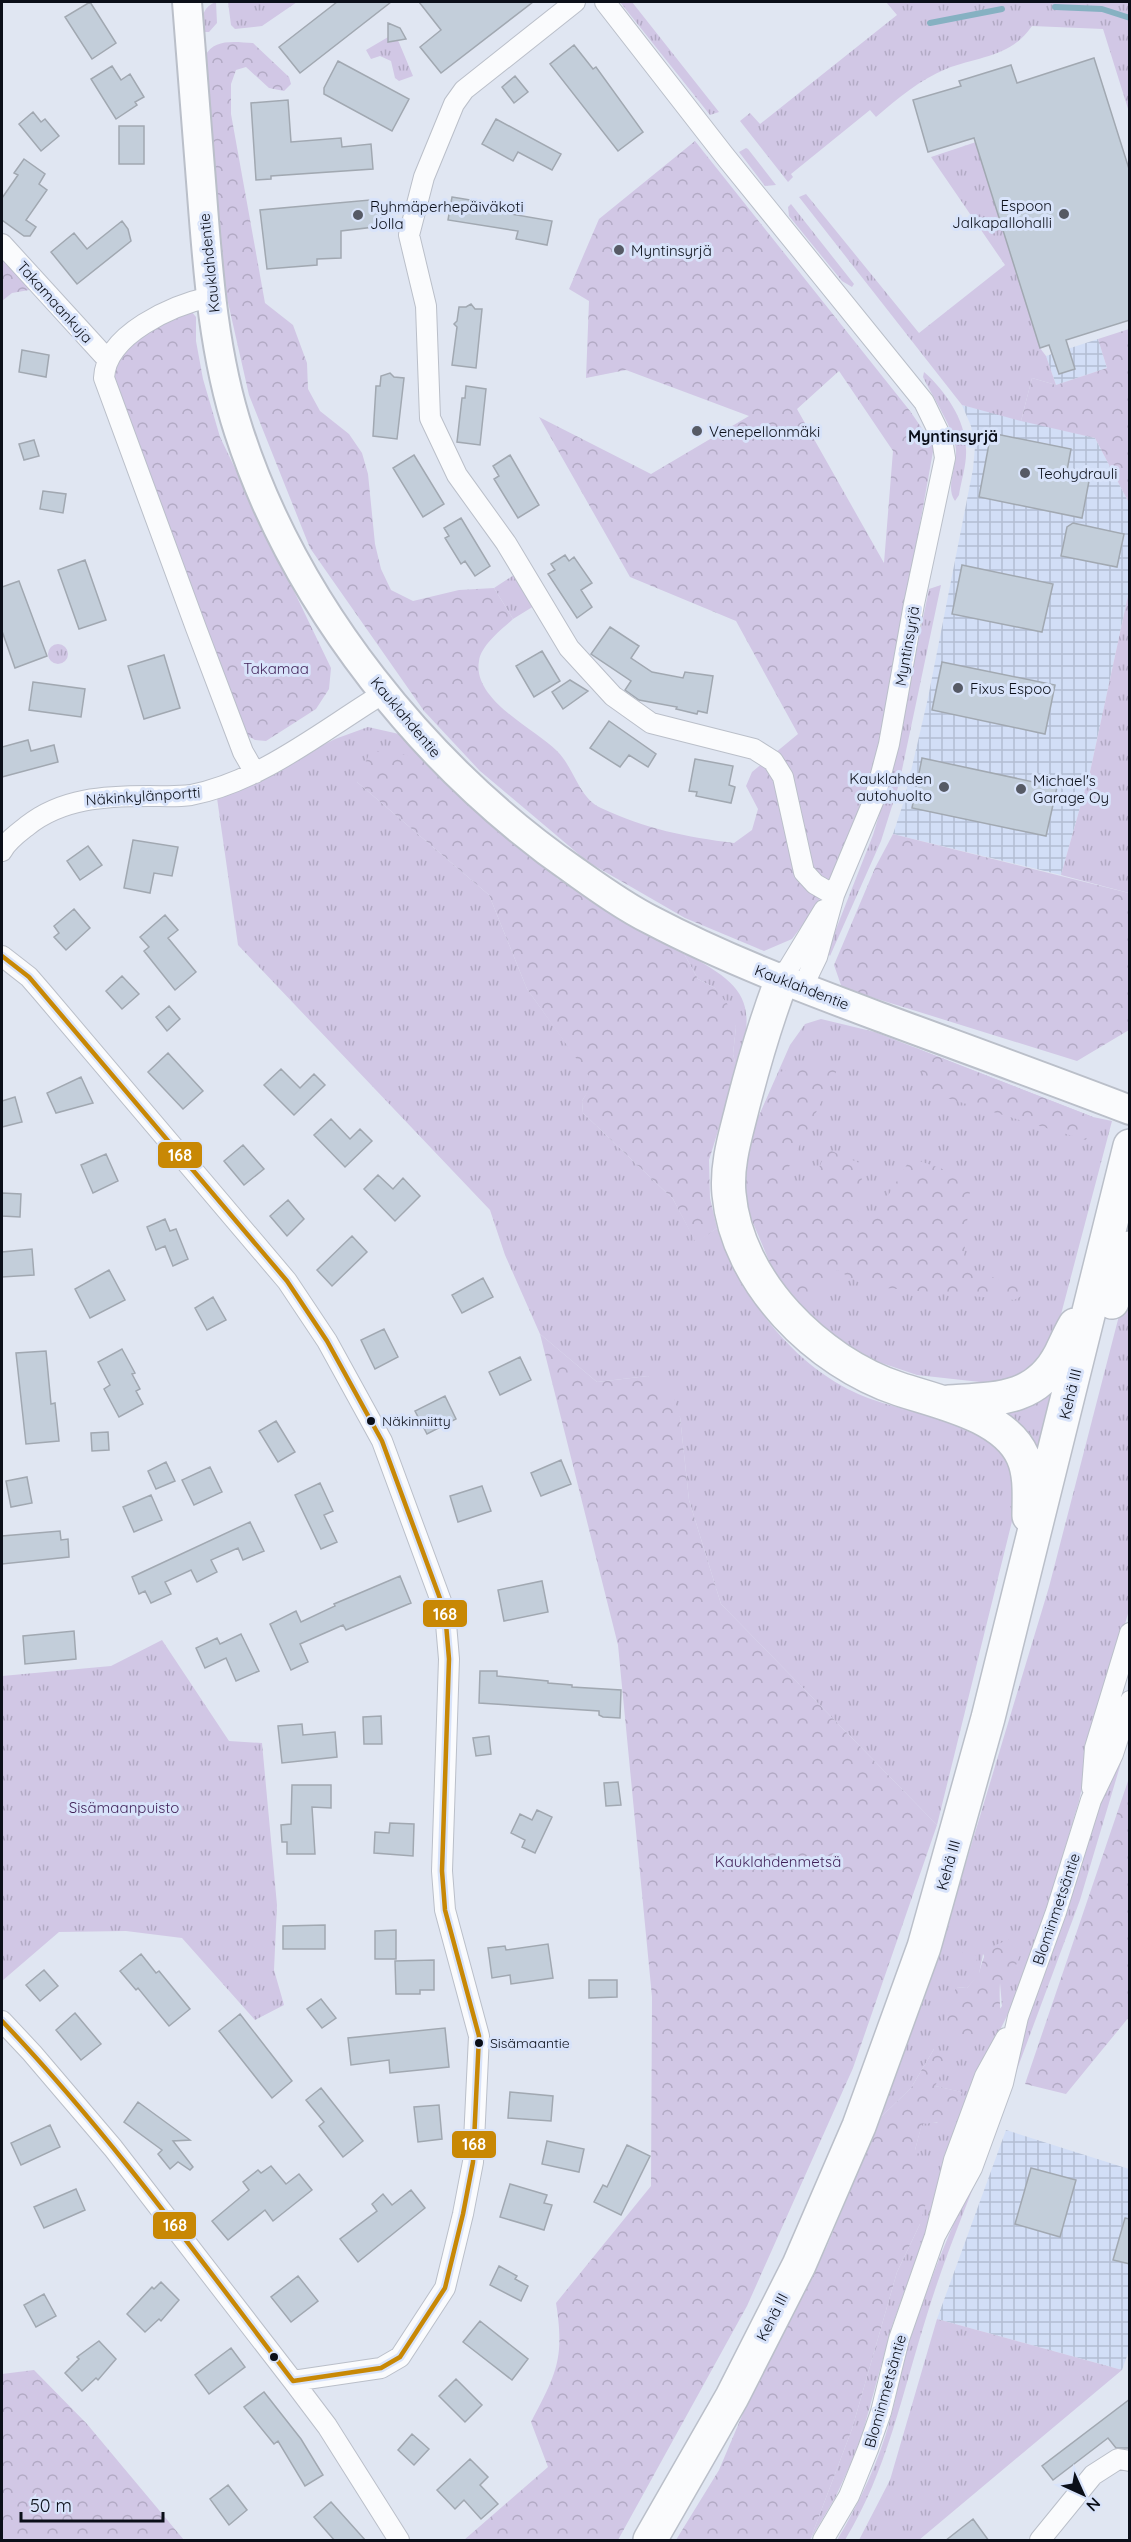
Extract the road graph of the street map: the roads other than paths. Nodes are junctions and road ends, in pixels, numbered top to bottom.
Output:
1 (187, 2) edge
2 (575, 2) edge
3 (605, 2) edge
4 (2, 244) edge
5 (210, 297) junction
6 (108, 360) junction
7 (384, 693) junction
8 (255, 773) junction
9 (2, 851) edge
10 (834, 895) junction
11 (2, 956) edge
12 (792, 984) junction
13 (1130, 1110) edge
14 (1130, 1146) edge
15 (1130, 1248) edge
16 (1094, 1293) junction
17 (1075, 1376) junction
18 (948, 1402) junction
19 (1030, 1553) junction
20 (1130, 1633) edge
21 (1130, 1701) edge
22 (1091, 1800) junction
23 (2, 2021) edge
24 (293, 2381) junction
25 (1130, 2461) edge
26 (399, 2541) edge
27 (650, 2541) edge
28 (823, 2541) edge
29 (1040, 2541) edge

1 - 5 street, Kauklahdentie
2 - 10 street
3 - 10 street, Myntinsyrjä
4 - 6 street, Takamaankuja
5 - 6 street
5 - 7 street, Kauklahdentie
6 - 8 street
7 - 8 street, Näkinkylänportti
7 - 12 street, Kauklahdentie
8 - 9 street, Näkinkylänportti
10 - 12 street, Myntinsyrjä
11 - 24 street
12 - 13 street, Kauklahdentie
12 - 18 highway
14 - 16 highway, Kehä III
15 - 17 highway
16 - 17 highway, Kehä III
16 - 18 highway
17 - 19 highway, Kehä III
18 - 19 highway
19 - 27 highway, Kehä III
20 - 22 street, Blominmetsäntie
21 - 22 street, Blominmetsäntie
22 - 28 street, Blominmetsäntie
23 - 24 street
24 - 26 street
25 - 29 street

